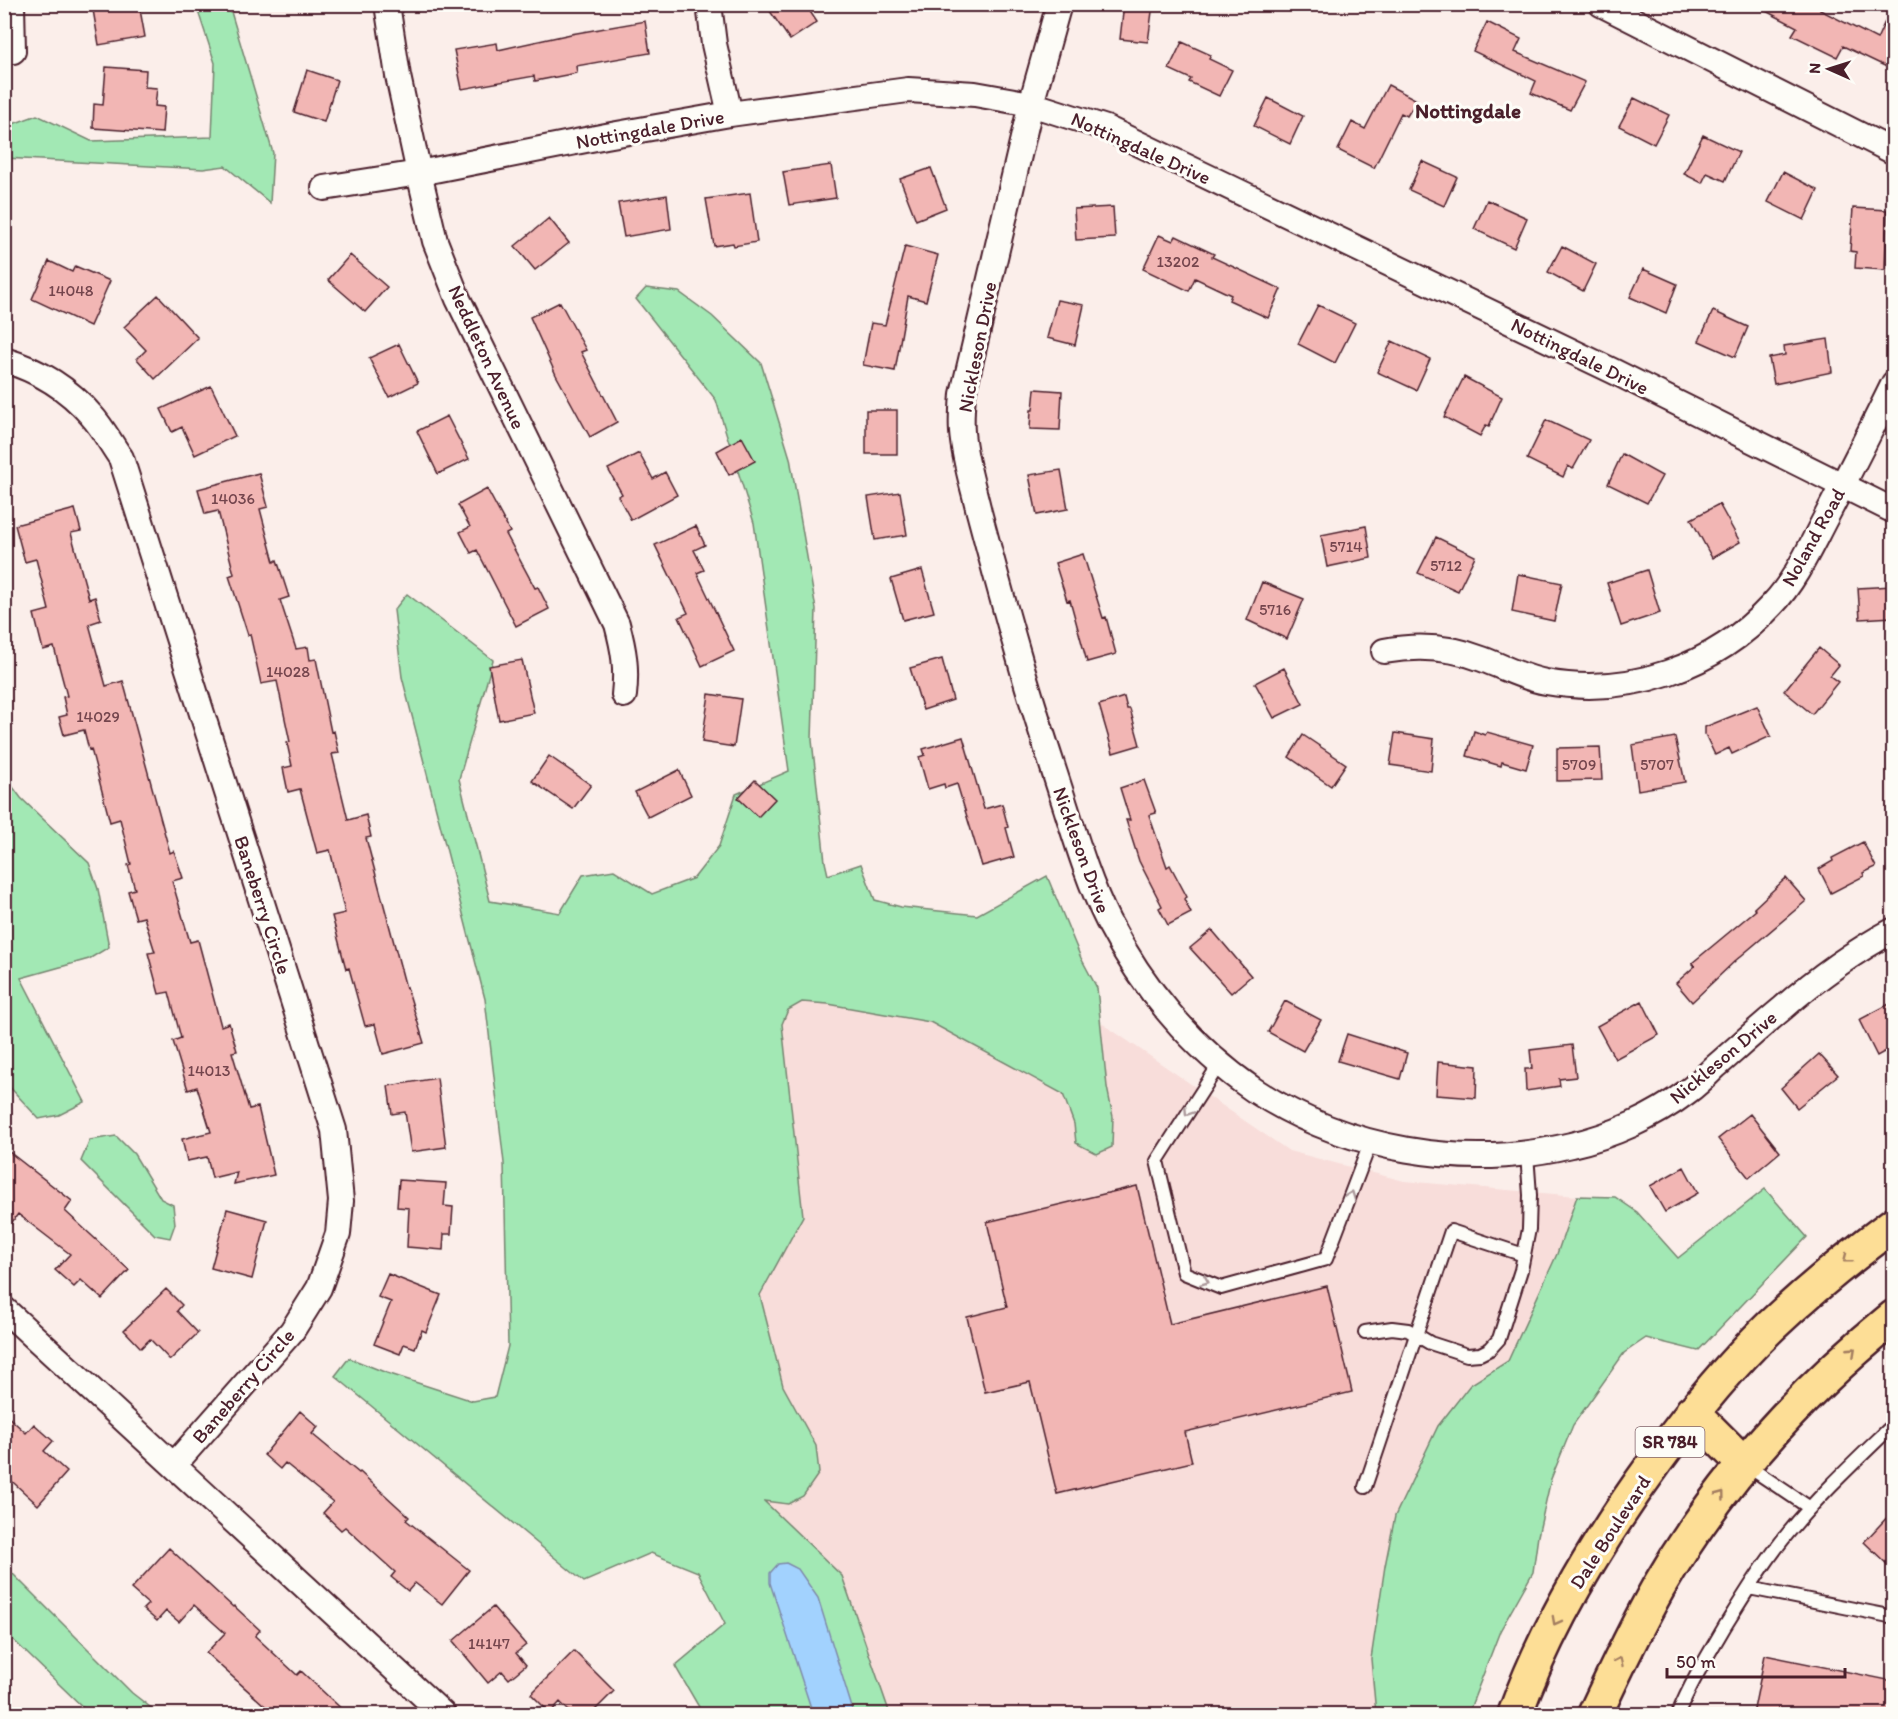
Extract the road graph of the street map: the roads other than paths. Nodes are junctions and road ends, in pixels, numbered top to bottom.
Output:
1 (12, 4) edge
2 (387, 4) edge
3 (709, 4) edge
4 (1059, 4) edge
5 (1601, 4) edge
6 (13, 51) dead end
7 (1031, 104) junction
8 (730, 114) junction
9 (1893, 152) edge
10 (419, 173) junction
11 (324, 188) dead end
12 (4, 360) edge
13 (1893, 383) edge
14 (1843, 485) junction
15 (1893, 511) edge
16 (1384, 651) dead end
17 (624, 695) dead end
18 (1893, 930) edge
19 (1220, 1063) junction
20 (1371, 1141) junction
21 (1527, 1154) junction
22 (1893, 1224) edge
23 (1524, 1255) junction
24 (4, 1309) edge
25 (1893, 1317) edge
26 (1365, 1332) dead end
27 (1415, 1334) junction
28 (1692, 1412) junction
29 (1893, 1424) edge
30 (1744, 1464) junction
31 (174, 1465) junction
32 (1365, 1487) dead end
33 (1810, 1508) junction
34 (1749, 1588) junction
35 (1893, 1617) edge
36 (443, 1714) edge
37 (1515, 1714) edge
38 (1596, 1714) edge
39 (1678, 1714) edge

1 - 6 street
2 - 10 street, Neddleton Avenue
3 - 8 street
4 - 7 street, Nickleson Drive
5 - 9 street
7 - 8 street, Nottingdale Drive
7 - 14 street, Nottingdale Drive
7 - 19 street, Nickleson Drive
8 - 10 street, Nottingdale Drive
10 - 11 street, Nottingdale Drive
10 - 17 street, Neddleton Avenue
12 - 31 street, Baneberry Circle
13 - 14 street, Noland Road
14 - 15 street, Nottingdale Drive
14 - 16 street, Noland Road
18 - 21 street, Nickleson Drive
19 - 20 street, Nickleson Drive
19 -> 20 lane
20 - 21 street, Nickleson Drive
21 - 23 lane
22 -> 28 main road, Dale Boulevard / SR 784
23 - 27 lane
23 - 27 lane
24 - 31 street
30 -> 25 main road
26 - 27 lane
27 - 32 lane
28 - 30 main road
28 -> 37 main road, Dale Boulevard / SR 784
29 - 33 lane
30 - 33 lane
38 -> 30 main road
31 - 36 street
33 - 34 lane
34 - 35 lane
34 - 39 lane

